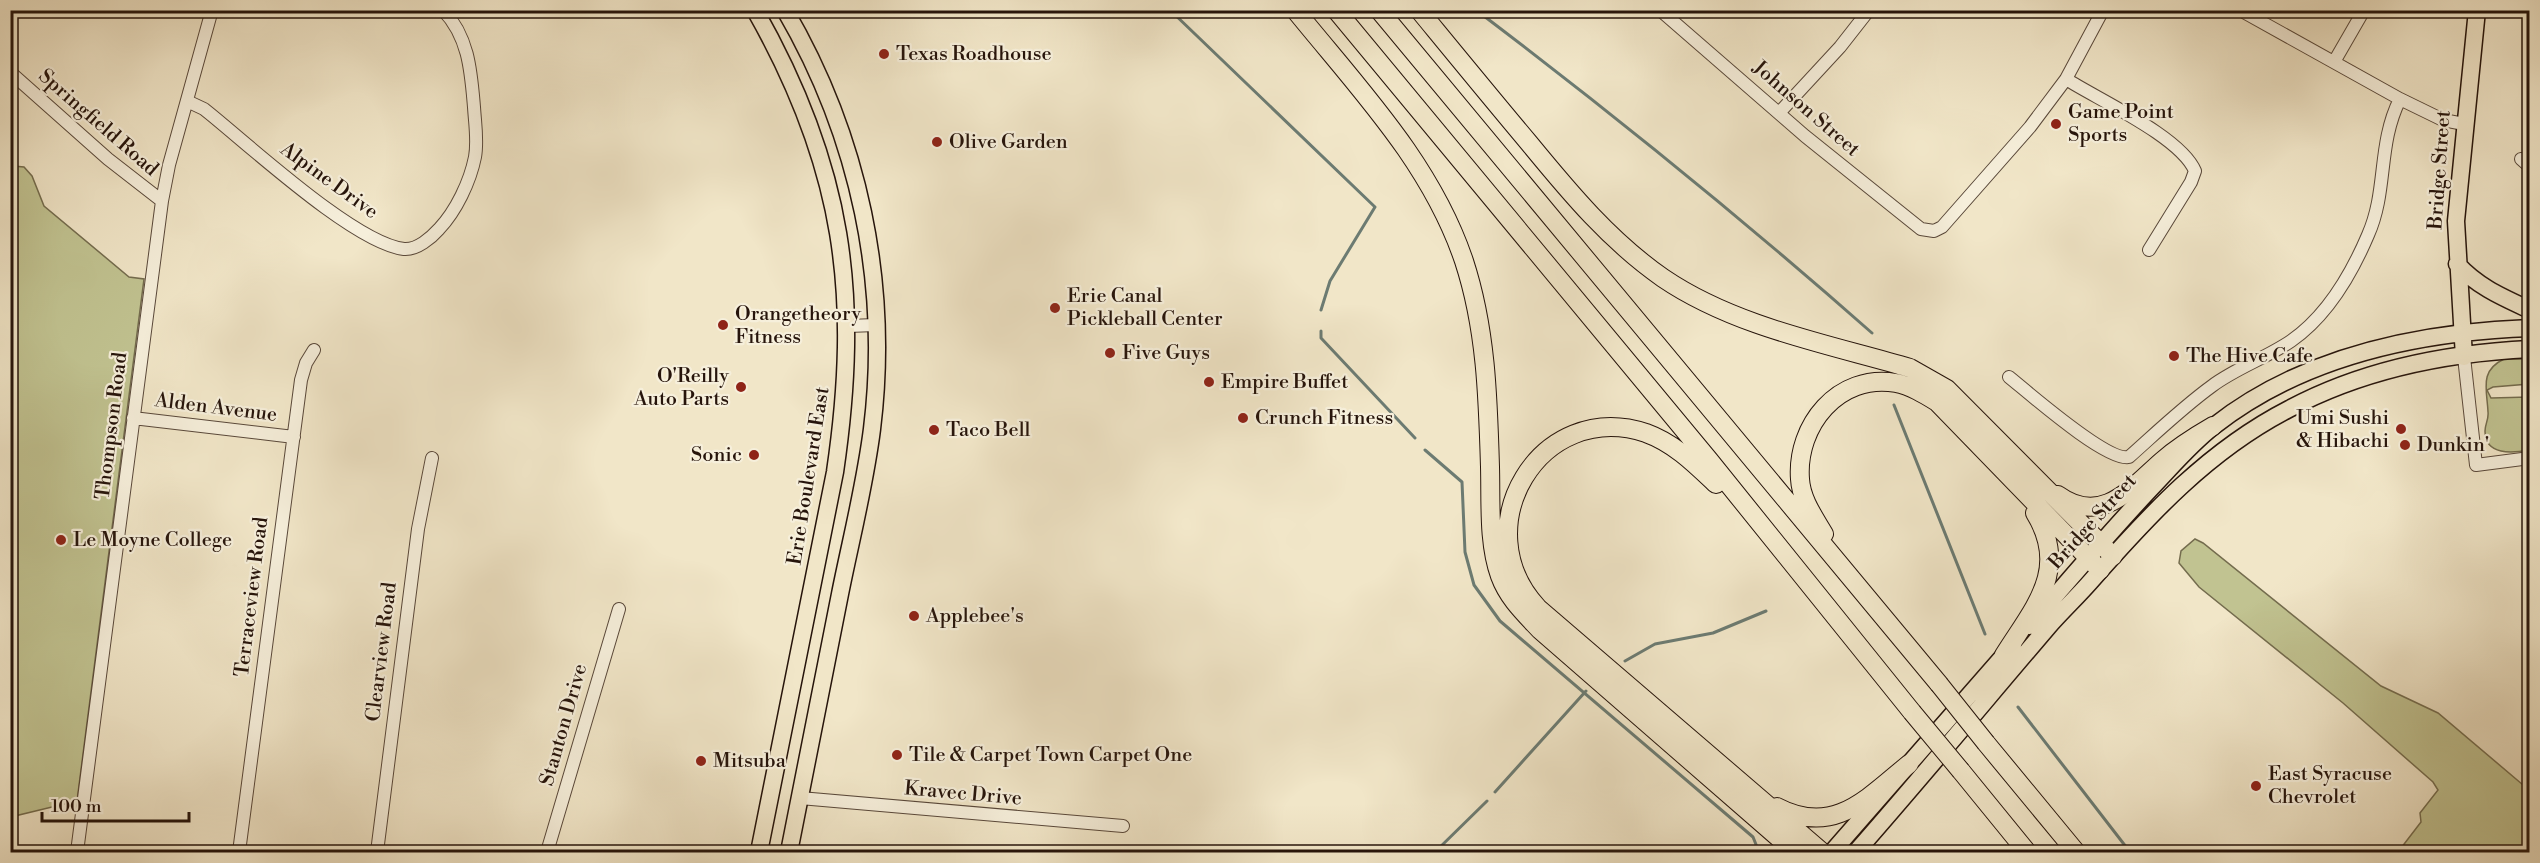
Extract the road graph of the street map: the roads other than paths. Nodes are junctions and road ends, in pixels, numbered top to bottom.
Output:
1 (212, 10) edge
2 (443, 10) edge
3 (755, 10) edge
4 (785, 10) edge
5 (1295, 10) edge
6 (1336, 10) edge
7 (1379, 10) edge
8 (1419, 10) edge
9 (1660, 10) edge
10 (1869, 10) edge
11 (2103, 10) edge
12 (2240, 10) edge
13 (2364, 10) edge
14 (2477, 10) edge
15 (2334, 62) junction
16 (10, 72) edge
17 (2066, 79) junction
18 (2400, 99) junction
19 (187, 101) junction
20 (1779, 113) junction
21 (2464, 124) junction
22 (162, 201) junction
23 (2149, 250) dead end
24 (2457, 264) junction
25 (2529, 310) edge
26 (876, 325) junction
27 (848, 326) junction
28 (2529, 328) edge
29 (2462, 333) junction
30 (2529, 349) edge
31 (314, 350) dead end
32 (2464, 357) junction
33 (2009, 377) dead end
34 (133, 418) junction
35 (2213, 426) junction
36 (294, 437) junction
37 (432, 458) dead end
38 (2529, 458) edge
39 (2037, 480) junction
40 (2019, 489) junction
41 (1756, 521) junction
42 (2101, 557) junction
43 (1846, 572) junction
44 (619, 609) dead end
45 (2004, 655) junction
46 (1909, 764) junction
47 (1753, 794) junction
48 (800, 798) junction
49 (1123, 826) dead end
50 (77, 852) edge
51 (239, 852) edge
52 (377, 852) edge
53 (547, 852) edge
54 (759, 852) edge
55 (789, 852) edge
56 (1795, 852) edge
57 (1822, 852) edge
58 (1832, 852) edge
59 (1856, 852) edge
60 (2027, 852) edge
61 (2076, 852) edge

1 - 19 street, Thompson Road
2 - 19 street, Alpine Drive
3 - 27 main road, Erie Boulevard East
4 - 26 main road
5 - 56 highway
6 - 41 highway
7 - 43 highway
8 - 39 highway
9 - 20 street, Johnson Street
10 - 20 street
11 - 17 street
12 - 15 street
13 - 15 street
14 - 21 main road, Bridge Street
15 - 18 street
16 - 22 street, Springfield Road
17 - 20 street, Johnson Street
17 - 23 street
18 - 21 street
18 - 33 street
19 - 22 street, Thompson Road
21 - 24 main road, Bridge Street
22 - 34 street, Thompson Road
24 - 25 main road
24 - 29 main road, Bridge Street
26 - 27 street
26 - 48 main road
27 - 54 main road, Erie Boulevard East
28 - 29 main road
29 - 32 main road, Bridge Street
29 - 35 main road, Bridge Street
30 - 32 main road
31 - 36 street, Terraceview Road
32 - 38 street, Bridge Street
32 - 42 main road, Bridge Street
34 - 36 street, Alden Avenue
34 - 50 street, Thompson Road
35 - 39 highway
35 - 42 main road, Bridge Street
36 - 51 street, Terraceview Road
37 - 52 street, Clearview Road
39 - 42 highway
40 - 42 highway
40 - 43 highway
40 - 45 highway
41 - 47 highway
41 - 60 highway, bridge
42 - 45 main road, Bridge Street
42 - 59 main road, Bridge Street
43 - 61 highway, bridge
44 - 53 street, Stanton Drive
45 - 46 main road, Bridge Street
46 - 47 highway
46 - 58 main road, Bridge Street
47 - 57 highway
48 - 49 street, Kravec Drive
48 - 55 main road

